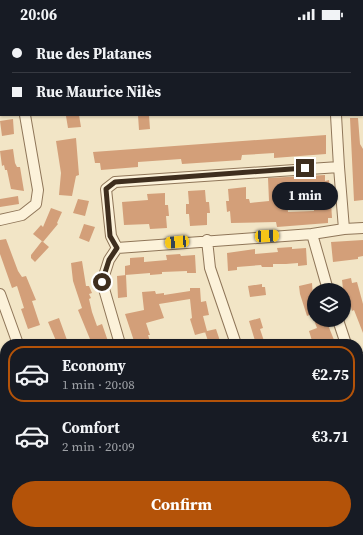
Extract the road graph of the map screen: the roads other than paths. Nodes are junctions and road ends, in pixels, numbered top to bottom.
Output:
1 (25, 116) edge
2 (336, 116) edge
3 (339, 167) junction
4 (0, 220) edge
5 (363, 228) edge
6 (344, 229) junction
7 (312, 234) junction
8 (207, 240) junction
9 (117, 248) junction
10 (326, 283) edge
11 (0, 294) edge
12 (340, 327) edge
13 (16, 339) edge
14 (119, 339) edge
15 (234, 339) edge
16 (344, 339) edge

1 - 4 street
2 - 3 street
3 - 6 street
3 - 9 street
5 - 6 street
6 - 7 street
7 - 8 street
7 - 10 street
8 - 9 street
8 - 15 street
9 - 14 street
11 - 13 street
12 - 16 street

